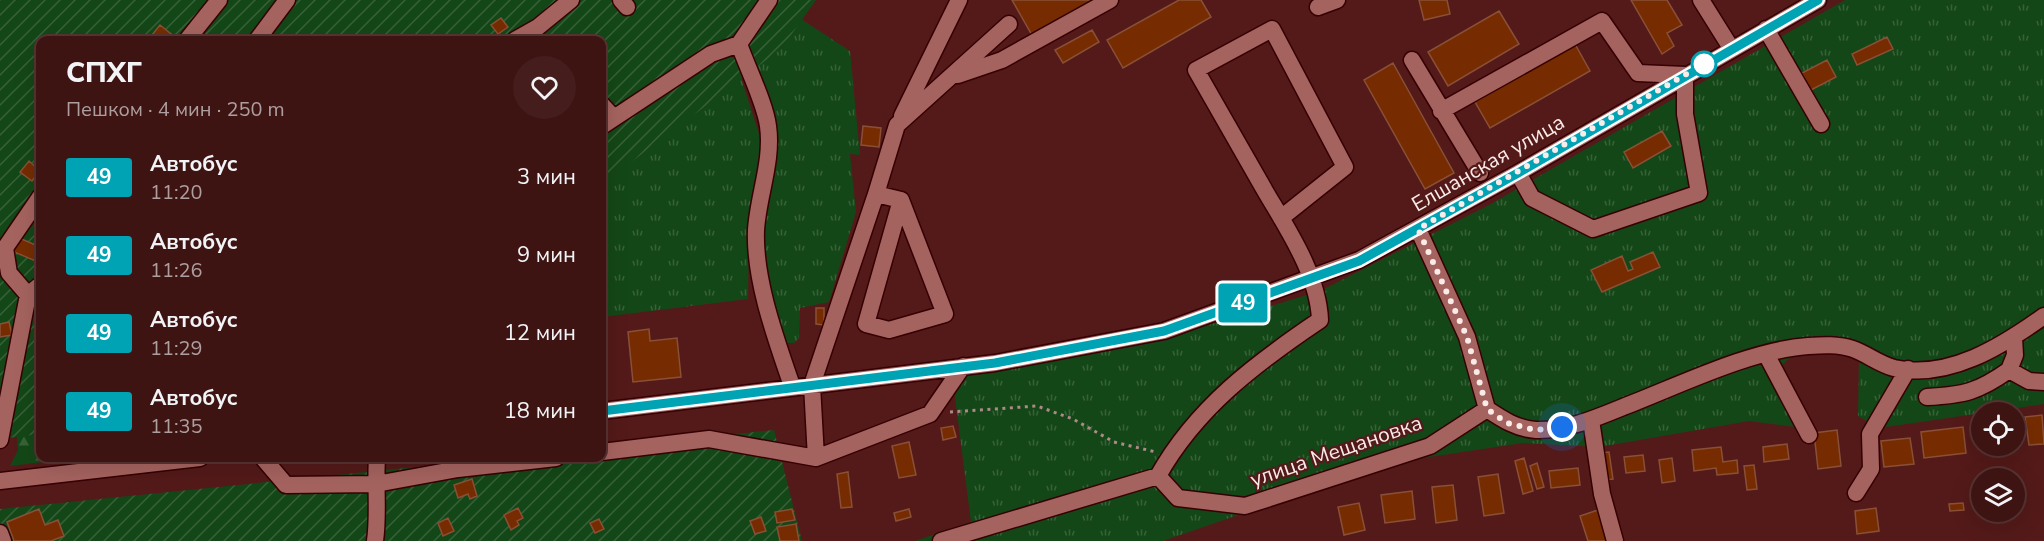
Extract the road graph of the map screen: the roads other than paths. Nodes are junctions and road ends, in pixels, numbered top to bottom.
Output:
1 (219, 0) edge
2 (287, 0) edge
3 (571, 0) edge
4 (769, 0) edge
5 (959, 0) edge
6 (1110, 0) edge
7 (1337, 0) edge
8 (1701, 0) edge
9 (1818, 0) edge
10 (1318, 7) dead end
11 (1009, 24) dead end
12 (538, 27) junction
13 (1766, 29) junction
14 (190, 36) edge
15 (260, 36) edge
16 (521, 36) edge
17 (545, 36) edge
18 (739, 44) junction
19 (1731, 48) junction
20 (1412, 60) dead end
21 (1685, 75) junction
22 (949, 78) junction
23 (1441, 111) junction
24 (608, 122) edge
25 (1821, 124) dead end
26 (897, 125) junction
27 (1480, 173) dead end
28 (1518, 173) junction
29 (876, 194) junction
30 (901, 200) junction
31 (36, 203) edge
32 (1281, 218) junction
33 (1418, 229) junction
34 (1312, 279) junction
35 (34, 290) edge
36 (2044, 316) edge
37 (2014, 338) junction
38 (1766, 354) junction
39 (963, 366) junction
40 (1908, 369) junction
41 (2009, 370) junction
42 (2044, 382) edge
43 (812, 384) junction
44 (792, 386) junction
45 (1927, 397) dead end
46 (1487, 409) junction
47 (606, 410) edge
48 (1591, 420) junction
49 (1809, 435) dead end
50 (0, 440) edge
51 (606, 452) edge
52 (816, 458) junction
53 (165, 462) edge
54 (266, 462) edge
55 (377, 462) edge
56 (520, 462) edge
57 (1158, 476) junction
58 (0, 481) edge
59 (375, 484) junction
60 (1856, 493) dead end
61 (0, 533) edge
62 (3, 541) edge
63 (375, 541) edge
64 (941, 541) edge
65 (1615, 541) edge

1 - 14 street
2 - 15 street
3 - 12 street
4 - 18 street
5 - 26 street
6 - 22 street
7 - 10 street
8 - 19 street
9 - 13 street, Елшанская улица
11 - 22 street
12 - 16 street
12 - 17 street
13 - 19 street, Елшанская улица
13 - 25 street
18 - 24 street
18 - 44 street
19 - 21 street, Елшанская улица
20 - 23 street
21 - 23 street
21 - 28 street, Елшанская улица
21 - 28 street
22 - 26 street
23 - 27 street
26 - 29 street
28 - 33 street, Елшанская улица
29 - 30 street
29 - 43 street
30 - 30 street
31 - 35 street
32 - 32 street
32 - 34 street
33 - 34 street, Елшанская улица
33 - 46 street
34 - 39 street, Елшанская улица
34 - 57 street
35 - 50 street
36 - 37 street
37 - 40 street
37 - 41 street
38 - 40 street
38 - 48 street
38 - 49 street
39 - 43 street, Елшанская улица
39 - 52 street
40 - 60 street
41 - 42 street
41 - 45 street
43 - 44 street, Елшанская улица
43 - 52 street
44 - 47 street, Елшанская улица
46 - 48 street
46 - 57 street, улица Мещановка
48 - 65 street
51 - 52 street
53 - 58 street
54 - 59 street
55 - 59 street
56 - 59 street
57 - 64 street
59 - 63 street
61 - 62 street

